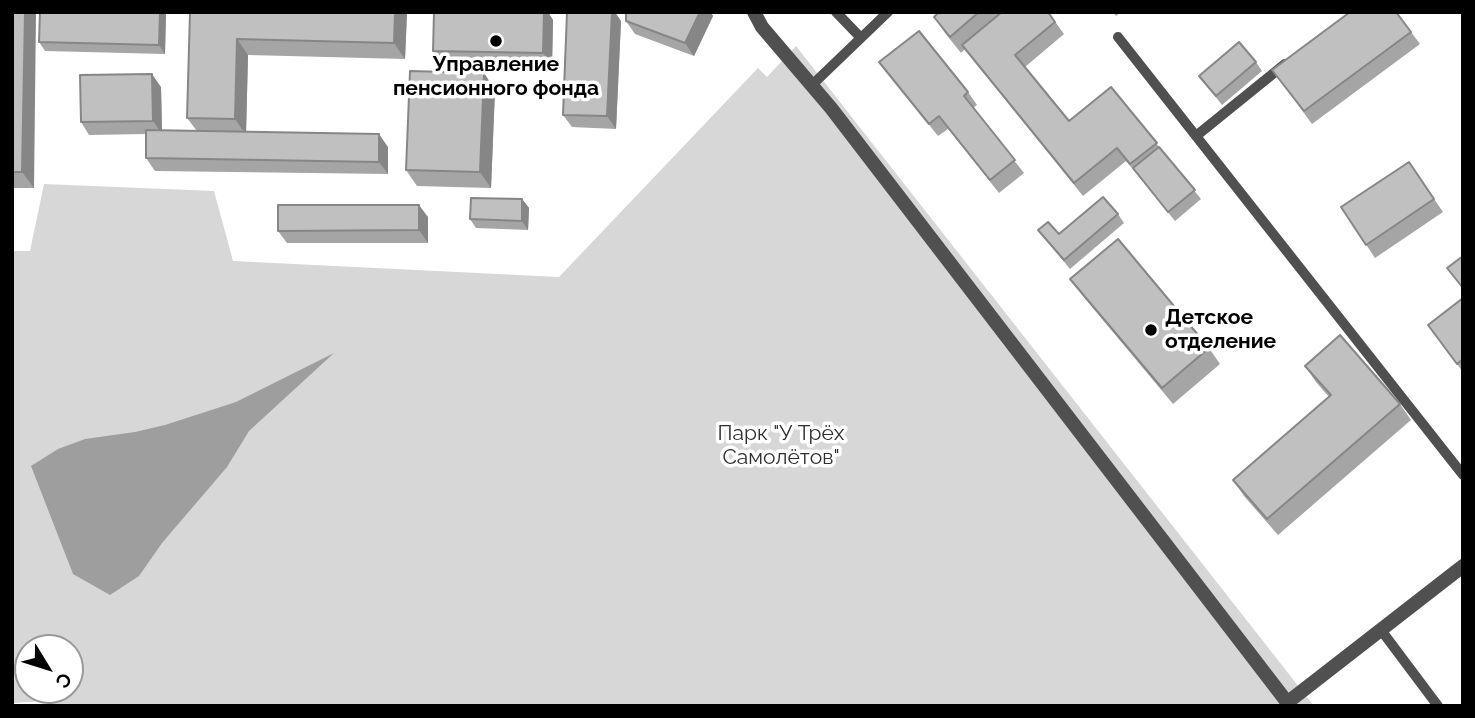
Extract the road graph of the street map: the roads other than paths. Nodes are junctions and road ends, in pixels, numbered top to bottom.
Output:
1 (754, 12) edge
2 (836, 12) edge
3 (888, 12) edge
4 (1118, 37) dead end
5 (861, 38) junction
6 (1299, 54) edge
7 (811, 85) junction
8 (1196, 136) junction
9 (1463, 475) edge
10 (1463, 566) edge
11 (1381, 630) junction
12 (1289, 704) edge
13 (1438, 706) edge

1 - 7 street
2 - 5 lane
3 - 5 lane
4 - 8 lane
5 - 7 lane
6 - 8 lane
7 - 12 street
8 - 9 lane
10 - 11 street
11 - 12 street
11 - 13 lane

